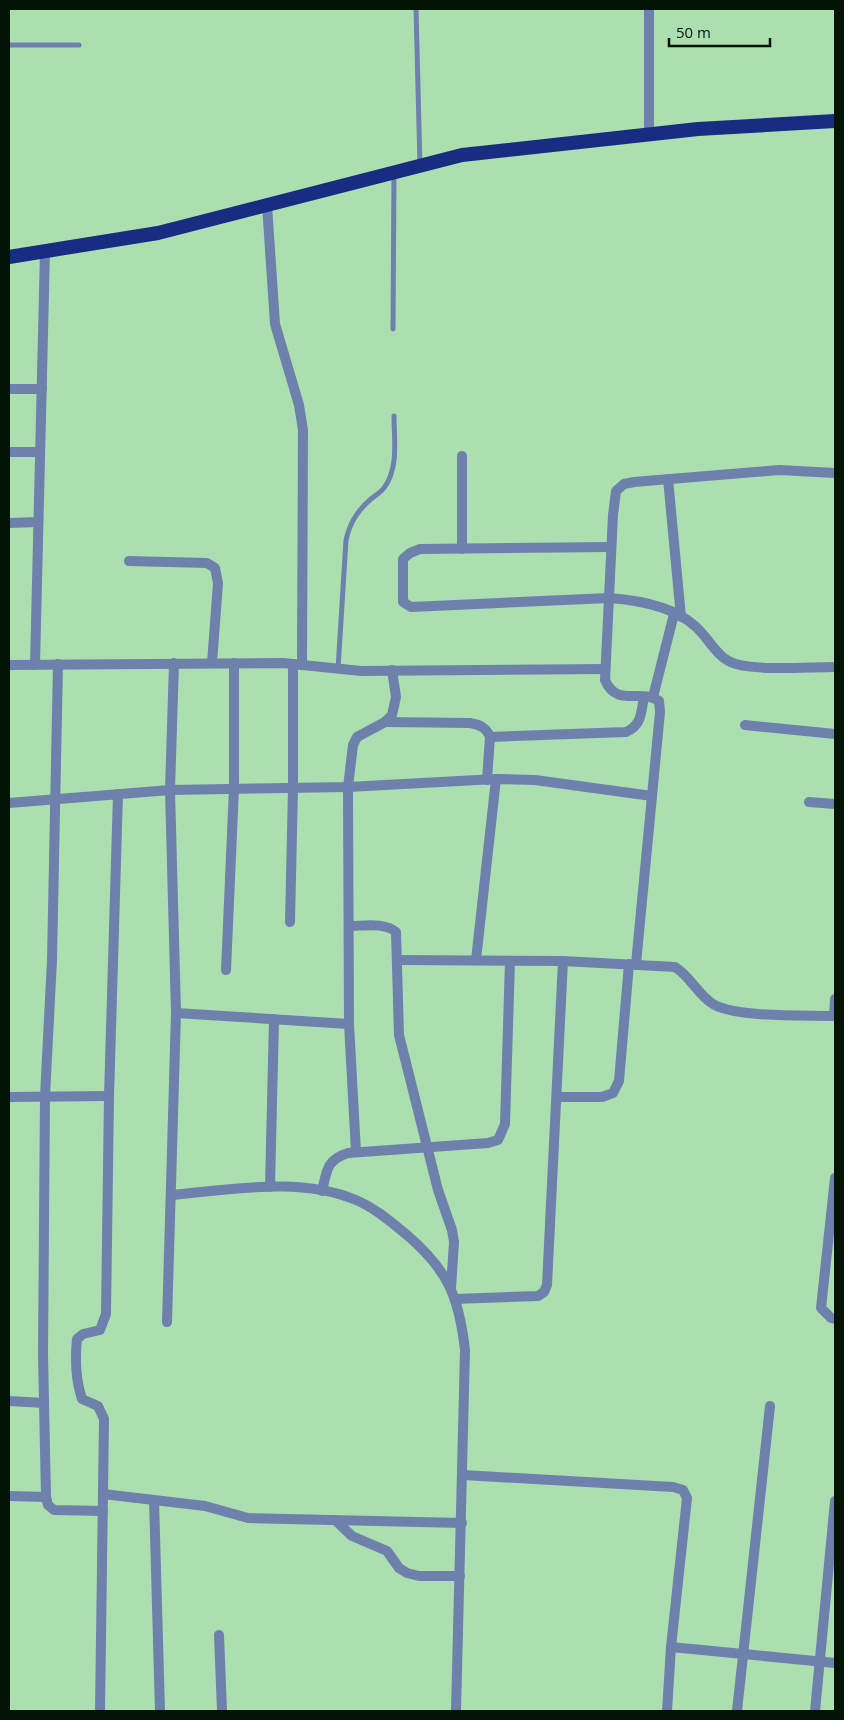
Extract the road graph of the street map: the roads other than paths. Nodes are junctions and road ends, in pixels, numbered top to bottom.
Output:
1 (416, 9) edge
2 (649, 9) edge
3 (79, 44) dead end
4 (9, 45) edge
5 (835, 121) edge
6 (649, 134) junction
7 (420, 166) junction
8 (394, 173) junction
9 (267, 205) junction
10 (45, 251) junction
11 (9, 256) edge
12 (393, 329) dead end
13 (9, 389) edge
14 (42, 389) junction
15 (394, 416) dead end
16 (9, 452) edge
17 (40, 452) junction
18 (462, 456) dead end
19 (835, 473) edge
20 (668, 479) junction
21 (38, 522) junction
22 (9, 523) edge
23 (611, 547) junction
24 (462, 549) junction
25 (129, 562) dead end
26 (609, 598) junction
27 (678, 615) junction
28 (212, 663) junction
29 (234, 663) junction
30 (35, 664) junction
31 (58, 664) junction
32 (174, 664) junction
33 (297, 664) junction
34 (9, 665) edge
35 (835, 667) edge
36 (605, 668) junction
37 (338, 669) junction
38 (392, 670) junction
39 (648, 697) junction
40 (385, 722) junction
41 (745, 725) dead end
42 (835, 734) edge
43 (490, 737) junction
44 (492, 779) junction
45 (348, 787) junction
46 (234, 788) junction
47 (293, 788) junction
48 (170, 790) junction
49 (118, 794) junction
50 (652, 796) junction
51 (57, 800) junction
52 (809, 802) dead end
53 (9, 803) edge
54 (835, 804) edge
55 (290, 922) dead end
56 (348, 926) junction
57 (397, 960) junction
58 (476, 960) junction
59 (510, 961) junction
60 (563, 961) junction
61 (633, 964) junction
62 (226, 970) dead end
63 (835, 999) edge
64 (176, 1013) junction
65 (835, 1016) edge
66 (274, 1019) junction
67 (349, 1024) junction
68 (45, 1096) junction
69 (109, 1096) junction
70 (9, 1097) edge
71 (556, 1097) junction
72 (427, 1147) junction
73 (356, 1152) junction
74 (835, 1178) edge
75 (270, 1187) junction
76 (322, 1191) junction
77 (171, 1195) junction
78 (451, 1288) junction
79 (455, 1299) junction
80 (835, 1319) edge
81 (167, 1322) dead end
82 (9, 1401) edge
83 (44, 1403) junction
84 (770, 1406) dead end
85 (463, 1475) junction
86 (103, 1494) junction
87 (9, 1496) edge
88 (46, 1497) junction
89 (154, 1500) junction
90 (835, 1502) edge
91 (103, 1511) junction
92 (335, 1520) junction
93 (462, 1523) junction
94 (460, 1576) junction
95 (219, 1635) dead end
96 (671, 1647) junction
97 (743, 1654) junction
98 (820, 1661) junction
99 (835, 1663) edge
100 (100, 1711) edge
101 (160, 1711) edge
102 (222, 1711) edge
103 (456, 1711) edge
104 (667, 1711) edge
105 (737, 1711) edge
106 (815, 1711) edge

1 - 7 lane
2 - 6 street
3 - 4 lane
5 - 6 highway
6 - 7 highway
7 - 8 highway
8 - 9 highway
8 - 12 lane
9 - 10 highway
9 - 33 street
10 - 11 highway
10 - 14 street
13 - 14 street
14 - 17 street
15 - 37 lane
16 - 17 street
17 - 21 street
18 - 24 street
19 - 20 street
20 - 23 street
20 - 27 street
21 - 22 street
21 - 30 street
23 - 24 street
23 - 26 street
24 - 26 street
25 - 28 street
26 - 27 street
26 - 36 street
27 - 35 street
27 - 39 street
28 - 29 street
28 - 32 street
29 - 33 street
29 - 46 street
30 - 31 street
30 - 34 street
31 - 32 street
31 - 51 street
32 - 48 street
33 - 37 street
33 - 47 street
36 - 38 street
36 - 39 street
37 - 38 street
38 - 40 street
39 - 43 street
39 - 50 street
40 - 43 street
40 - 45 street
41 - 42 street
43 - 44 street
44 - 45 street
44 - 50 street
44 - 58 street
45 - 47 street
45 - 56 street
46 - 47 street
46 - 48 street
46 - 62 street
47 - 55 street
48 - 49 street
48 - 64 street
49 - 51 street
49 - 69 street
50 - 61 street
51 - 53 street
51 - 68 street
52 - 54 street
56 - 57 street
56 - 67 street
57 - 58 street
57 - 72 street
58 - 59 street
59 - 60 street
59 - 72 street
60 - 61 street
60 - 71 street
61 - 65 street
61 - 71 street
63 - 65 street
64 - 66 street
64 - 77 street
66 - 67 street
66 - 75 street
67 - 73 street
68 - 69 street
68 - 70 street
68 - 83 street
69 - 86 street
71 - 79 street
72 - 73 street
72 - 78 street
73 - 76 street
74 - 80 street
75 - 76 street
75 - 77 street
76 - 78 street
77 - 81 street
78 - 79 street
79 - 85 street
82 - 83 street
83 - 88 street
84 - 97 street
85 - 93 street
85 - 96 street
86 - 89 street
86 - 91 street
87 - 88 street
88 - 91 street
89 - 92 street
89 - 101 street
90 - 98 street
91 - 100 street
92 - 93 street
92 - 94 street
93 - 94 street
94 - 103 street
95 - 102 street
96 - 97 street
96 - 104 street
97 - 98 street
97 - 105 street
98 - 99 street
98 - 106 street

